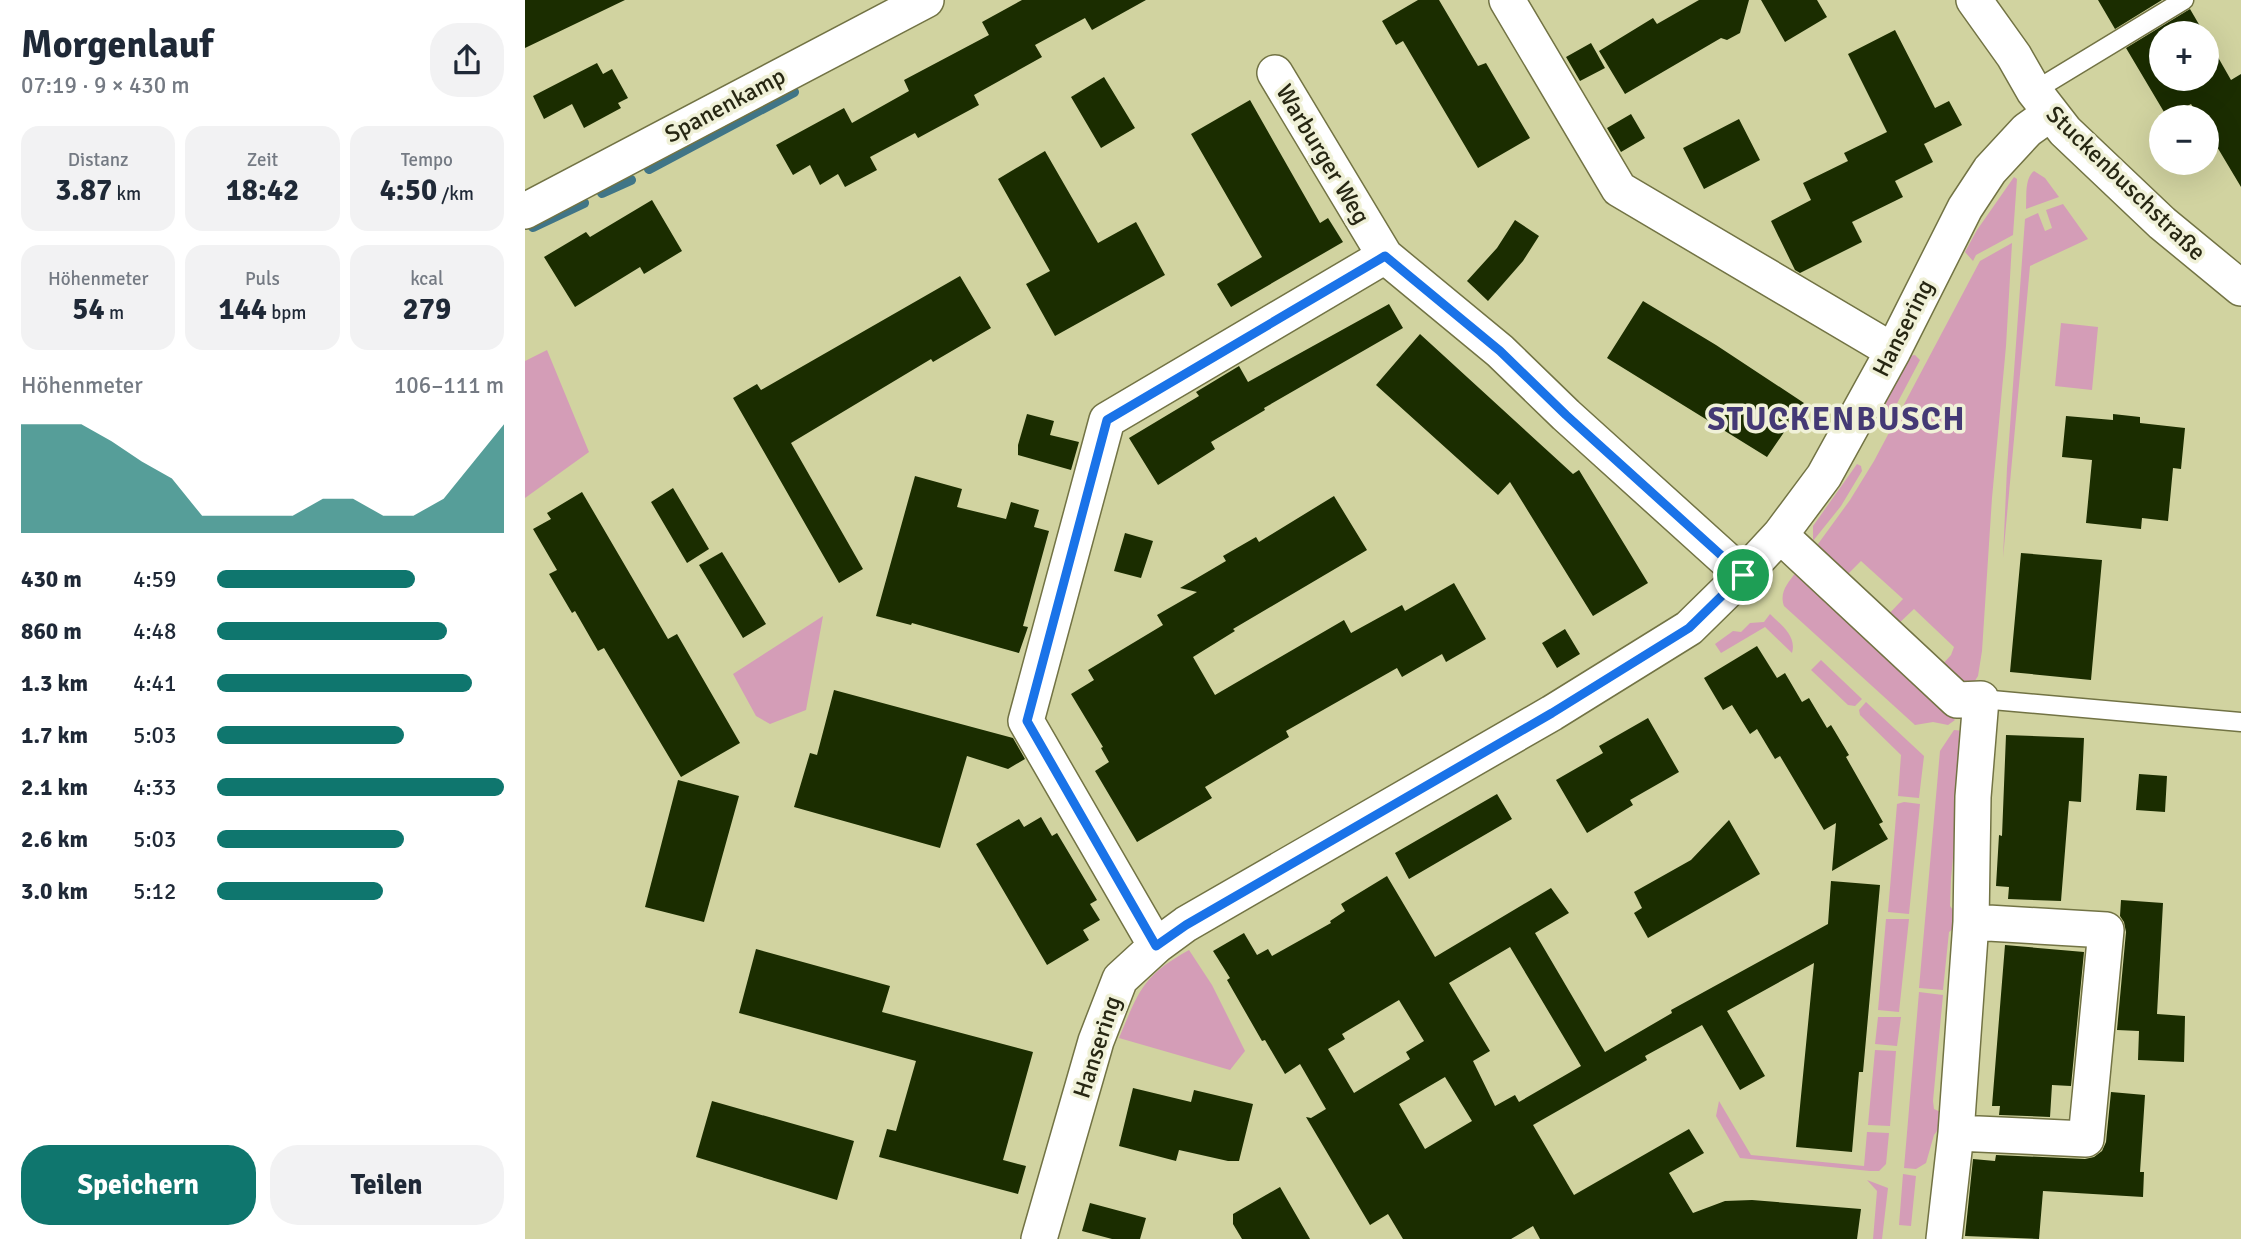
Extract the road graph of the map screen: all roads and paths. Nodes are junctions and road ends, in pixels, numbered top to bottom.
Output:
1 (926, 0) edge
2 (1507, 0) edge
3 (1974, 0) edge
4 (2184, 0) edge
5 (1275, 73) dead end
6 (2042, 102) junction
7 (525, 211) edge
8 (1385, 256) junction
9 (2240, 284) edge
10 (1893, 351) junction
11 (1780, 535) junction
12 (1743, 575) junction
13 (1981, 699) junction
14 (2241, 722) edge
15 (1971, 922) junction
16 (1156, 946) junction
17 (1957, 1133) junction
18 (1039, 1239) edge
19 (1944, 1239) edge

1 - 7 street, Spanenkamp
2 - 10 street
3 - 6 street, Stuckenbuschstraße
4 - 6 lane
5 - 8 street, Warburger Weg
6 - 9 street, Stuckenbuschstraße
6 - 10 street, Hansering
8 - 12 street, Warburger Weg
8 - 16 street
10 - 11 street, Hansering
11 - 12 street, Hansering
11 - 13 street
12 - 16 street, Hansering
13 - 14 lane
13 - 15 street
15 - 17 street
15 - 17 street
16 - 18 street, Hansering
17 - 19 street

